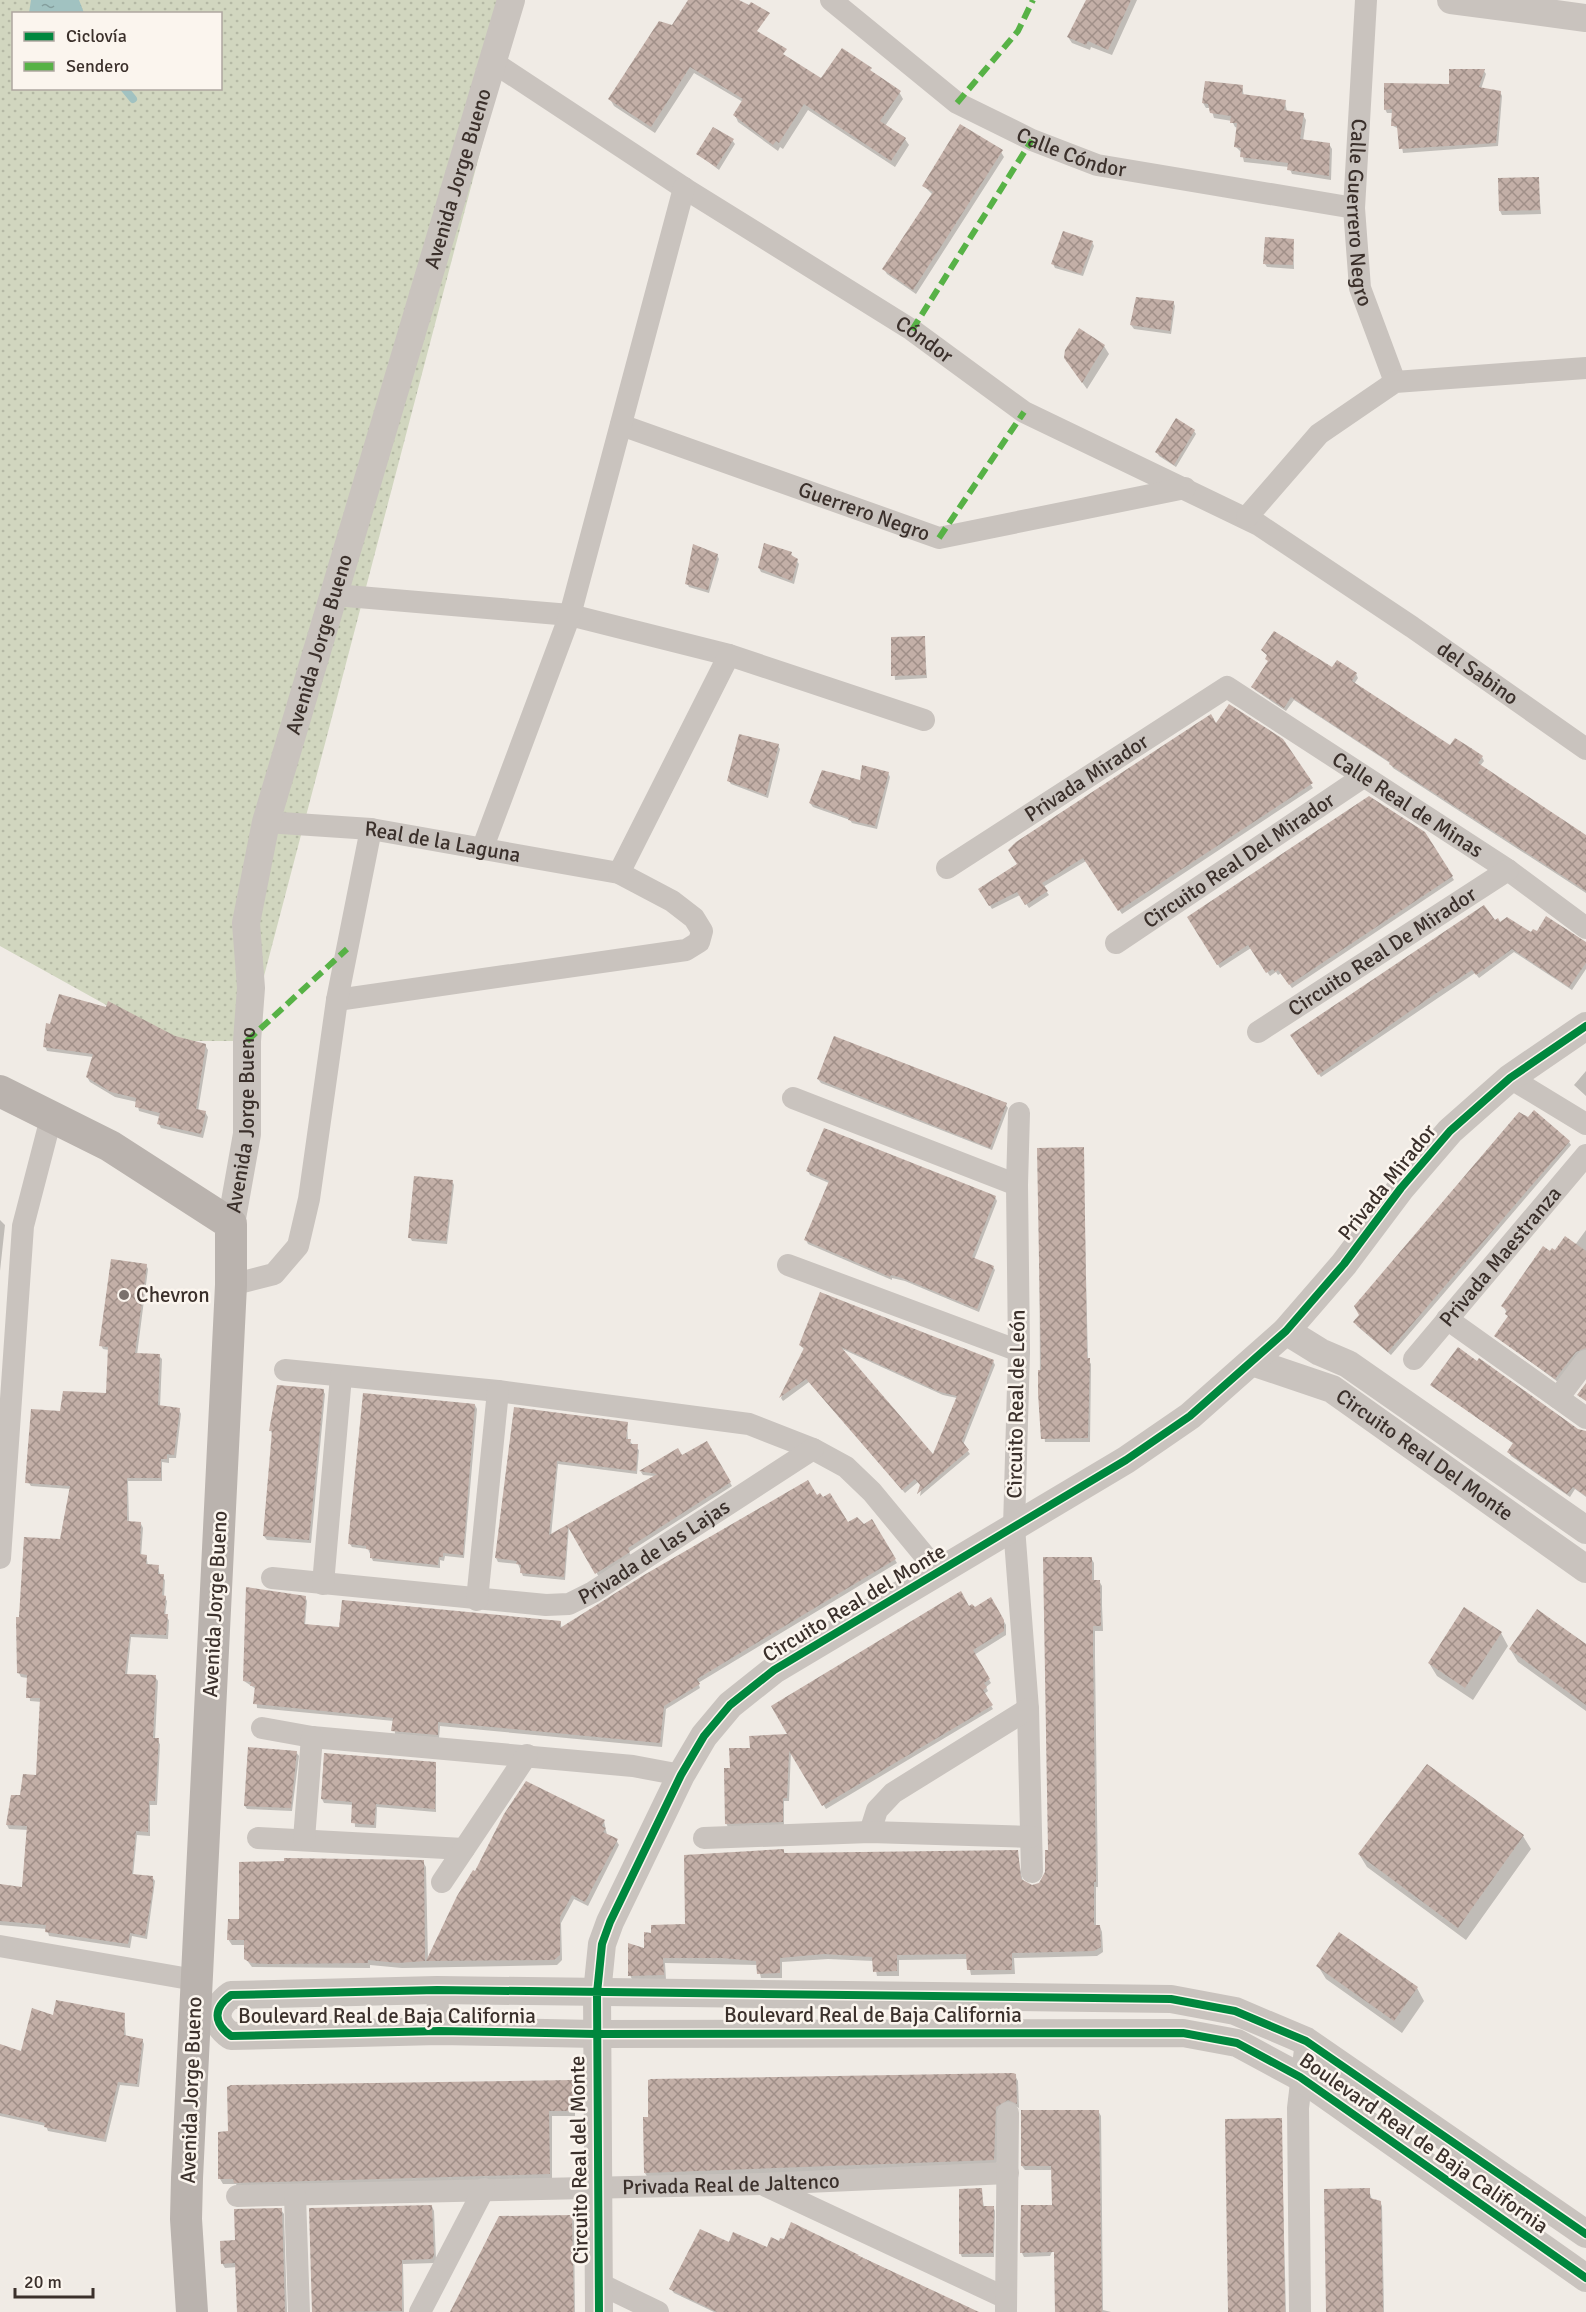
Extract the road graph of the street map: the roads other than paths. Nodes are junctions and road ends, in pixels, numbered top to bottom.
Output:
1 (512, 0) edge
2 (831, 0) edge
3 (1366, 0) edge
4 (1451, 0) edge
5 (1586, 18) edge
6 (493, 62) junction
7 (684, 188) junction
8 (1354, 208) junction
9 (1586, 368) edge
10 (1395, 382) junction
11 (621, 425) junction
12 (1185, 488) junction
13 (1247, 517) junction
14 (335, 595) junction
15 (1368, 597) joint
16 (570, 615) junction
17 (729, 655) junction
18 (1227, 687) joint
19 (924, 720) dead end
20 (1586, 749) edge
21 (1363, 777) junction
22 (266, 822) junction
23 (371, 829) junction
24 (483, 847) junction
25 (947, 868) dead end
26 (1508, 870) junction
27 (619, 873) junction
28 (1586, 928) edge
29 (1116, 944) dead end
30 (337, 1000) junction
31 (1586, 1026) edge
32 (1258, 1032) dead end
33 (1510, 1078) junction
34 (0, 1091) edge
35 (794, 1098) dead end
36 (1019, 1113) dead end
37 (51, 1118) junction
38 (1586, 1124) edge
39 (1586, 1155) edge
40 (1017, 1185) junction
41 (231, 1224) junction
42 (788, 1265) dead end
43 (231, 1285) junction
44 (1447, 1319) junction
45 (1286, 1331) junction
46 (1020, 1351) junction
47 (1414, 1359) dead end
48 (1586, 1361) edge
49 (1252, 1362) junction
50 (285, 1370) dead end
51 (341, 1376) junction
52 (498, 1391) junction
53 (1558, 1398) junction
54 (1586, 1418) edge
55 (813, 1449) junction
56 (1014, 1527) junction
57 (1586, 1530) edge
58 (0, 1558) edge
59 (1586, 1569) edge
60 (939, 1573) junction
61 (272, 1578) dead end
62 (322, 1584) junction
63 (477, 1600) junction
64 (1029, 1709) junction
65 (262, 1728) dead end
66 (312, 1737) junction
67 (527, 1755) junction
68 (681, 1775) junction
69 (870, 1832) junction
70 (1031, 1837) junction
71 (258, 1838) dead end
72 (704, 1838) dead end
73 (304, 1839) junction
74 (464, 1849) junction
75 (1032, 1872) dead end
76 (442, 1882) dead end
77 (0, 1946) edge
78 (195, 1980) junction
79 (437, 1990) junction
80 (597, 1993) junction
81 (1112, 1996) junction
82 (439, 2031) junction
83 (1115, 2032) junction
84 (596, 2034) junction
85 (1306, 2041) junction
86 (1300, 2077) junction
87 (1008, 2113) dead end
88 (1008, 2173) junction
89 (762, 2184) junction
90 (597, 2187) junction
91 (484, 2189) junction
92 (237, 2196) dead end
93 (295, 2196) junction
94 (1586, 2234) edge
95 (1586, 2278) edge
96 (598, 2283) junction
97 (1006, 2305) edge
98 (192, 2312) edge
99 (299, 2312) edge
100 (420, 2312) edge
101 (599, 2312) edge
102 (658, 2312) edge
103 (1300, 2312) edge

1 - 6 street, Avenida Jorge Bueno
2 - 8 street, Calle Cóndor
3 - 8 street, Calle Guerrero Negro
4 - 5 street
6 - 7 street, Cóndor
6 - 14 street, Avenida Jorge Bueno
7 - 11 street
7 - 12 street, Cóndor
8 - 10 street, Calle Guerrero Negro
9 - 10 street
10 - 13 street
11 - 12 street, Guerrero Negro
11 - 16 street
12 - 13 street, Cóndor
13 - 15 street, Cóndor
14 - 16 street
14 - 22 street, Avenida Jorge Bueno
15 - 20 street, del Sabino
16 - 17 street
16 - 24 street
17 - 19 street
17 - 27 street
18 - 21 street, Calle Real de Minas
18 - 25 street, Privada Mirador
21 - 26 street, Calle Real de Minas
21 - 29 street, Circuito Real Del Mirador
22 - 23 street, Real de la Laguna
22 - 41 street, Avenida Jorge Bueno
23 - 24 street, Real de la Laguna
23 - 30 street
24 - 27 street, Real de la Laguna
26 - 28 street, Calle Real de Minas
26 - 32 street, Circuito Real De Mirador
27 - 30 street, Real de la Laguna
30 - 43 street
31 - 33 street, Privada Mirador
33 - 38 street
33 - 45 street, Privada Mirador
34 - 37 main road
35 - 40 street
36 - 40 street, Circuito Real de León
37 - 41 main road
37 - 58 street
39 - 44 street, Privada Maestranza
40 - 46 street, Circuito Real de León
41 - 43 main road, Avenida Jorge Bueno
42 - 46 street
43 - 78 main road, Avenida Jorge Bueno
44 - 47 street, Privada Maestranza
44 - 53 street
45 - 49 street, Circuito Real del Monte
45 - 57 street, Circuito Real Del Monte
46 - 56 street, Circuito Real de León
48 - 53 street
49 - 56 street, Circuito Real del Monte
49 - 59 street, Circuito Real Del Monte
50 - 51 street
51 - 52 street
51 - 62 street
52 - 55 street
52 - 63 street
53 - 54 street
55 - 60 street
55 - 63 street, Privada de las Lajas
56 - 60 street, Circuito Real del Monte
56 - 64 street, Circuito Real de León
60 - 68 street, Circuito Real del Monte
61 - 62 street, Privada de las Lajas
62 - 63 street, Privada de las Lajas
64 - 69 street
64 - 70 street, Circuito Real de León
65 - 66 street
66 - 67 street
66 - 73 street
67 - 68 street
67 - 74 street
68 - 80 street, Circuito Real del Monte
69 - 70 street
69 - 72 street
70 - 75 street, Circuito Real de León
71 - 73 street
73 - 74 street
74 - 76 street
77 - 78 street
78 - 98 main road, Avenida Jorge Bueno
79 - 80 street, Boulevard Real de Baja California
79 - 82 street, Boulevard Real de Baja California
79 - 82 street, Boulevard Real de Baja California
80 - 81 street, Boulevard Real de Baja California
80 - 84 street, Circuito Real del Monte
81 - 83 street
81 - 85 street, Boulevard Real de Baja California
82 - 84 street, Boulevard Real de Baja California
83 - 84 street, Boulevard Real de Baja California
83 - 86 street, Boulevard Real de Baja California
84 - 90 street, Circuito Real del Monte
85 - 86 street
85 - 94 street, Boulevard Real de Baja California
86 - 95 street, Boulevard Real de Baja California
86 - 103 street
87 - 88 street
88 - 89 street, Privada Real de Jaltenco
88 - 97 street
89 - 90 street, Privada Real de Jaltenco
89 - 97 street
90 - 91 street, Privada Real de Jaltenco
90 - 96 street, Circuito Real del Monte
91 - 93 street, Privada Real de Jaltenco
91 - 100 street
92 - 93 street, Privada Real de Jaltenco
93 - 99 street
96 - 101 street, Circuito Real del Monte
96 - 102 street

